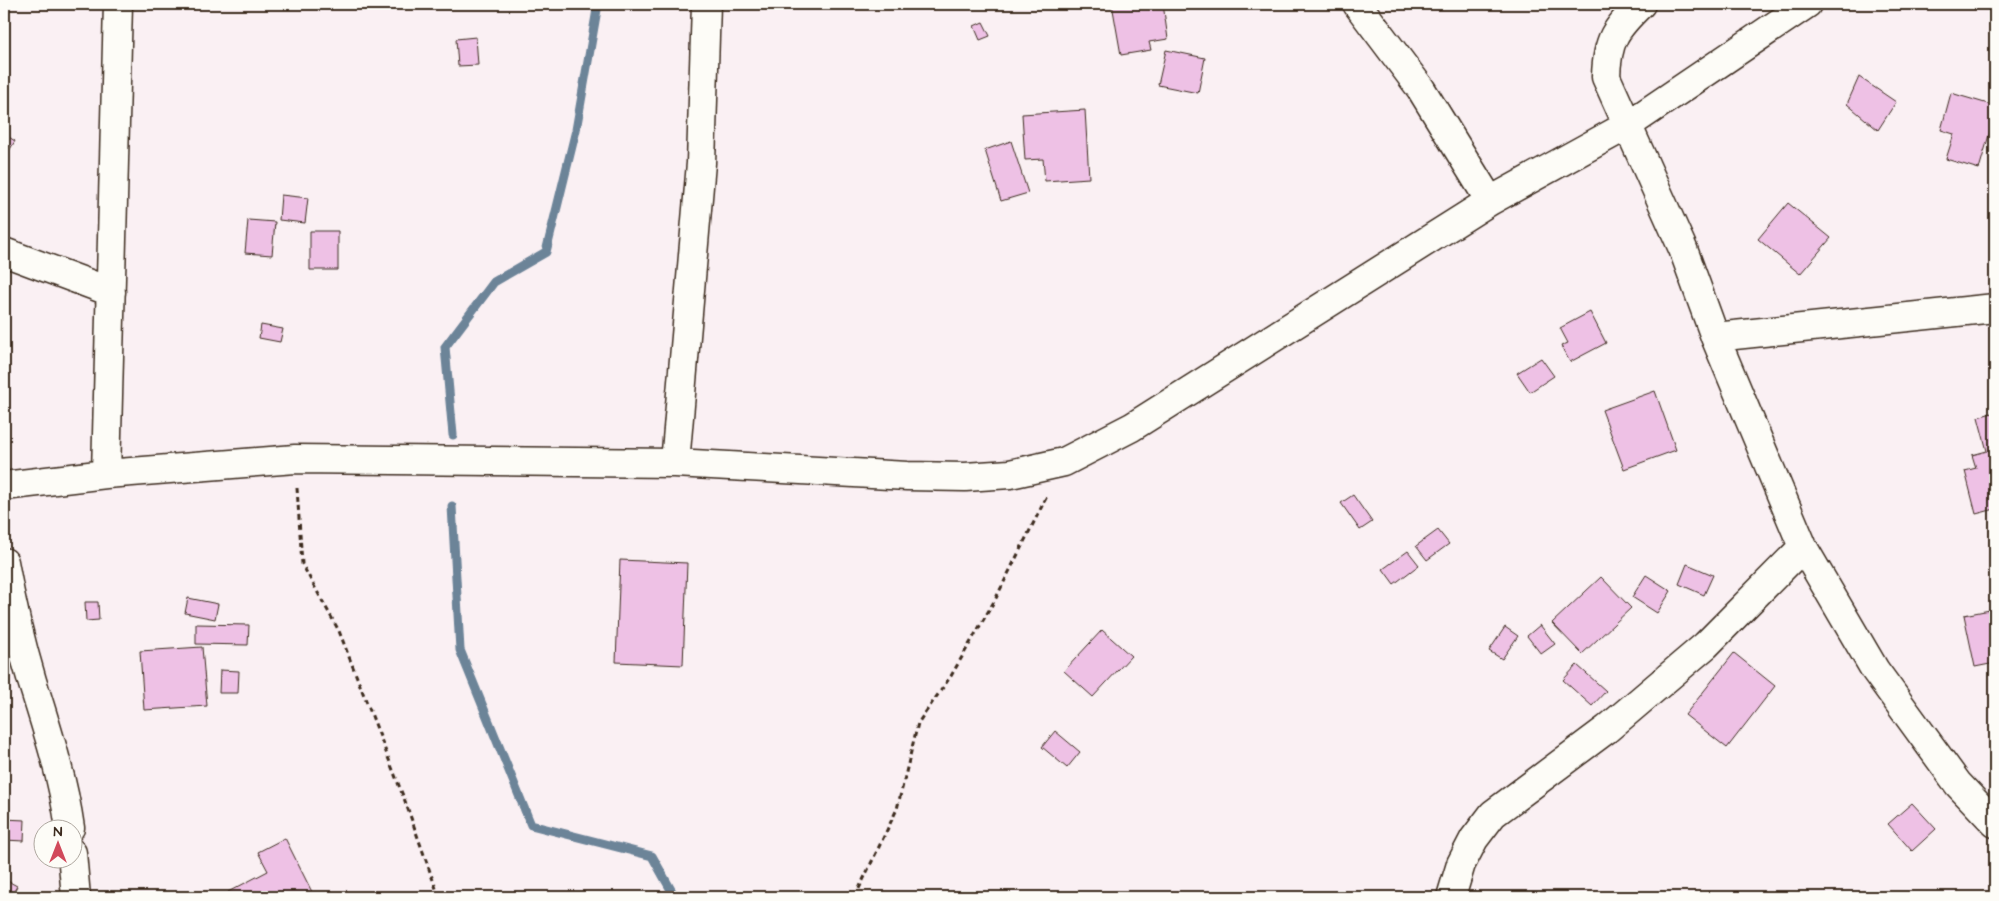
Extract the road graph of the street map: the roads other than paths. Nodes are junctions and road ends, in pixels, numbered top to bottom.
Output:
1 (118, 4) edge
2 (706, 4) edge
3 (1357, 4) edge
4 (1642, 4) edge
5 (1807, 4) edge
6 (1628, 125) junction
7 (1490, 201) junction
8 (4, 252) edge
9 (112, 292) junction
10 (1995, 308) edge
11 (1715, 337) junction
12 (675, 463) junction
13 (106, 474) junction
14 (4, 486) edge
15 (1803, 547) junction
16 (4, 562) edge
17 (10, 631) edge
18 (68, 818) edge
19 (1995, 823) edge
20 (73, 868) edge
21 (76, 897) edge
22 (1451, 897) edge

1 - 9 street
2 - 12 street
3 - 7 street
4 - 6 street
5 - 6 street
6 - 7 street
6 - 11 street
7 - 12 street
8 - 9 street
9 - 13 street
10 - 11 street
11 - 15 street
12 - 13 street
13 - 14 street
15 - 19 street
15 - 22 street
16 - 17 street
17 - 18 street
20 - 21 street

